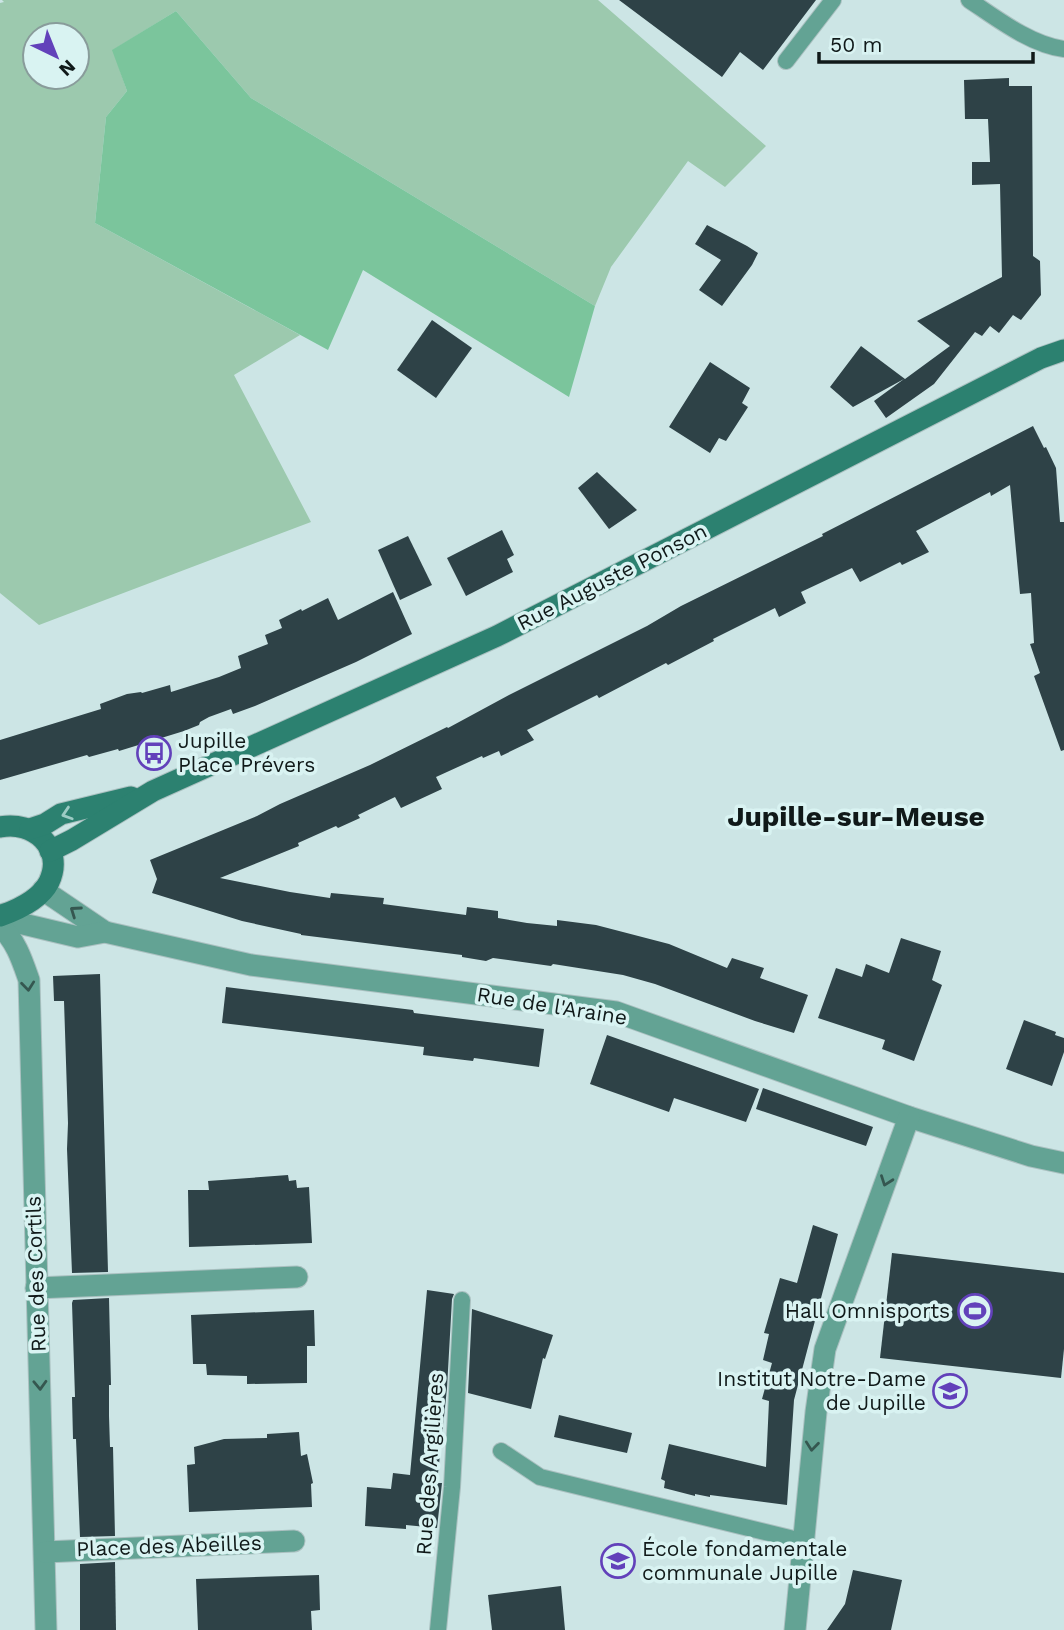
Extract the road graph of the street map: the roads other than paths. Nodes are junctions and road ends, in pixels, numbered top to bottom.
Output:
1 (834, 0) edge
2 (969, 0) edge
3 (1064, 49) edge
4 (786, 61) dead end
5 (1064, 350) edge
6 (153, 791) junction
7 (0, 827) edge
8 (30, 829) junction
9 (50, 851) junction
10 (43, 890) junction
11 (2, 919) edge
12 (105, 932) junction
13 (909, 1117) junction
14 (1064, 1163) edge
15 (297, 1277) dead end
16 (36, 1288) junction
17 (462, 1300) dead end
18 (502, 1451) dead end
19 (294, 1541) dead end
20 (802, 1541) junction
21 (45, 1552) junction
22 (46, 1630) edge
23 (438, 1630) edge
24 (795, 1630) edge

1 - 4 lane
2 - 3 lane
5 - 6 street, Rue Auguste Ponson
6 -> 8 street, Rue Auguste Ponson
6 - 9 street, Rue Auguste Ponson
7 - 8 street
8 - 9 street
9 - 10 street
10 - 11 street
12 -> 10 street
11 - 12 street
11 -> 16 street, Rue des Cortils
12 - 13 street, Rue de l'Araine
13 - 14 street, Rue de l'Araine
13 -> 20 street
15 - 16 street
16 -> 21 street, Rue des Cortils
17 - 23 lane, Rue des Argilières
18 - 20 lane
19 - 21 street, Place des Abeilles
20 - 24 street
21 - 22 street, Rue des Cortils

